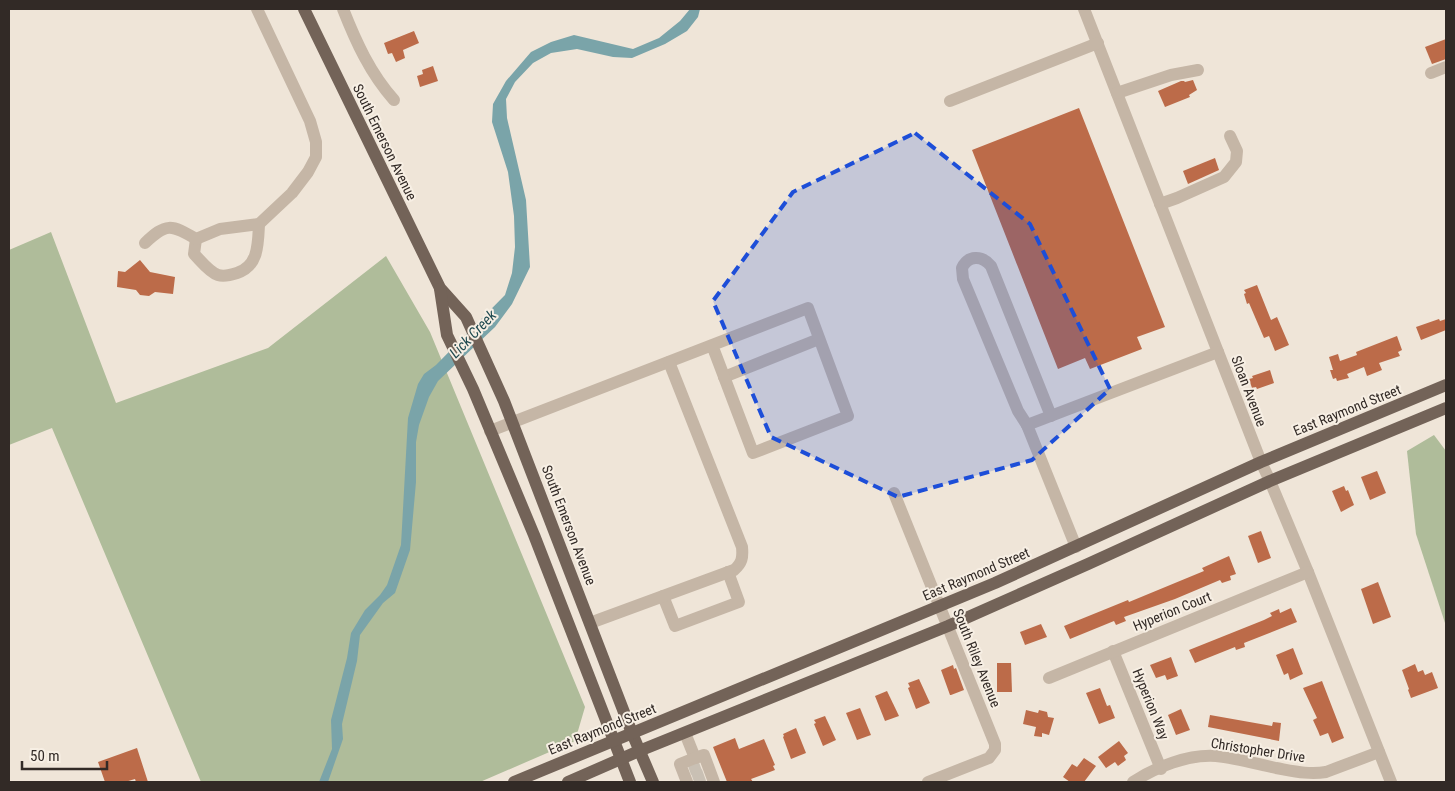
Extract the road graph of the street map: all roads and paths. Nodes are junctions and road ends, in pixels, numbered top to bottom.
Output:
1 (257, 9) edge
2 (304, 9) edge
3 (343, 9) edge
4 (1084, 9) edge
5 (1098, 44) junction
6 (1446, 67) edge
7 (1198, 70) dead end
8 (1431, 73) dead end
9 (1117, 93) junction
10 (394, 100) dead end
11 (950, 101) dead end
12 (1230, 136) dead end
13 (1160, 204) junction
14 (259, 224) junction
15 (196, 239) junction
16 (145, 243) dead end
17 (440, 288) junction
18 (819, 339) junction
19 (712, 345) junction
20 (1218, 352) junction
21 (669, 362) junction
22 (724, 377) junction
23 (1446, 386) edge
24 (1446, 408) edge
25 (1051, 416) junction
26 (513, 422) junction
27 (1027, 425) junction
28 (490, 431) junction
29 (1261, 462) junction
30 (1270, 481) junction
31 (894, 493) dead end
32 (1076, 547) junction
33 (728, 572) junction
34 (1308, 572) junction
35 (663, 596) junction
36 (940, 606) junction
37 (590, 623) junction
38 (948, 626) junction
39 (1113, 651) junction
40 (1049, 678) dead end
41 (632, 733) junction
42 (685, 733) junction
43 (612, 741) junction
44 (639, 751) junction
45 (1379, 752) junction
46 (620, 759) junction
47 (1161, 768) junction
48 (700, 777) edge
49 (514, 782) edge
50 (568, 782) edge
51 (630, 782) edge
52 (653, 782) edge
53 (928, 782) edge
54 (1133, 782) edge
55 (1391, 782) edge

1 - 14 street
2 - 17 main road, South Emerson Avenue
3 - 10 street
4 - 5 street, Sloan Avenue
5 - 9 street, Sloan Avenue
5 - 11 street
6 - 8 street
7 - 9 street
9 - 13 street, Sloan Avenue
12 - 13 street
13 - 20 street, Sloan Avenue
14 - 15 street
14 - 15 street
15 - 16 street
17 - 26 main road, South Emerson Avenue
17 - 28 main road, South Emerson Avenue
18 - 19 street
18 - 22 street
18 - 22 street
19 - 21 street
19 - 22 street
20 - 25 street
20 - 29 street, Sloan Avenue
21 - 26 street
21 - 33 street
23 - 29 main road, East Raymond Street
24 - 30 main road
25 - 27 street
25 - 27 street
26 - 28 street
26 - 37 main road, South Emerson Avenue
27 - 32 street
28 - 43 main road, South Emerson Avenue
29 - 30 street, Sloan Avenue
29 - 32 main road, East Raymond Street
30 - 34 street, Sloan Avenue
30 - 38 main road
31 - 36 street, South Riley Avenue
32 - 36 main road, East Raymond Street
33 - 35 street
33 - 35 street
34 - 39 street, Hyperion Court
34 - 45 street, Sloan Avenue
35 - 37 street
36 - 38 street, South Riley Avenue
36 - 41 main road, East Raymond Street
37 - 41 main road, South Emerson Avenue
38 - 42 main road
38 - 53 street, South Riley Avenue
39 - 40 street, Hyperion Court
39 - 47 street, Hyperion Way
41 - 43 main road, East Raymond Street
41 - 44 main road, South Emerson Avenue
42 - 44 main road
42 - 48 street
43 - 46 main road, South Emerson Avenue
43 - 49 main road, East Raymond Street
44 - 46 main road
44 - 52 main road, South Emerson Avenue
45 - 47 street, Christopher Drive
45 - 55 street, Sloan Avenue
46 - 50 main road
46 - 51 main road, South Emerson Avenue
47 - 54 street, Christopher Drive

